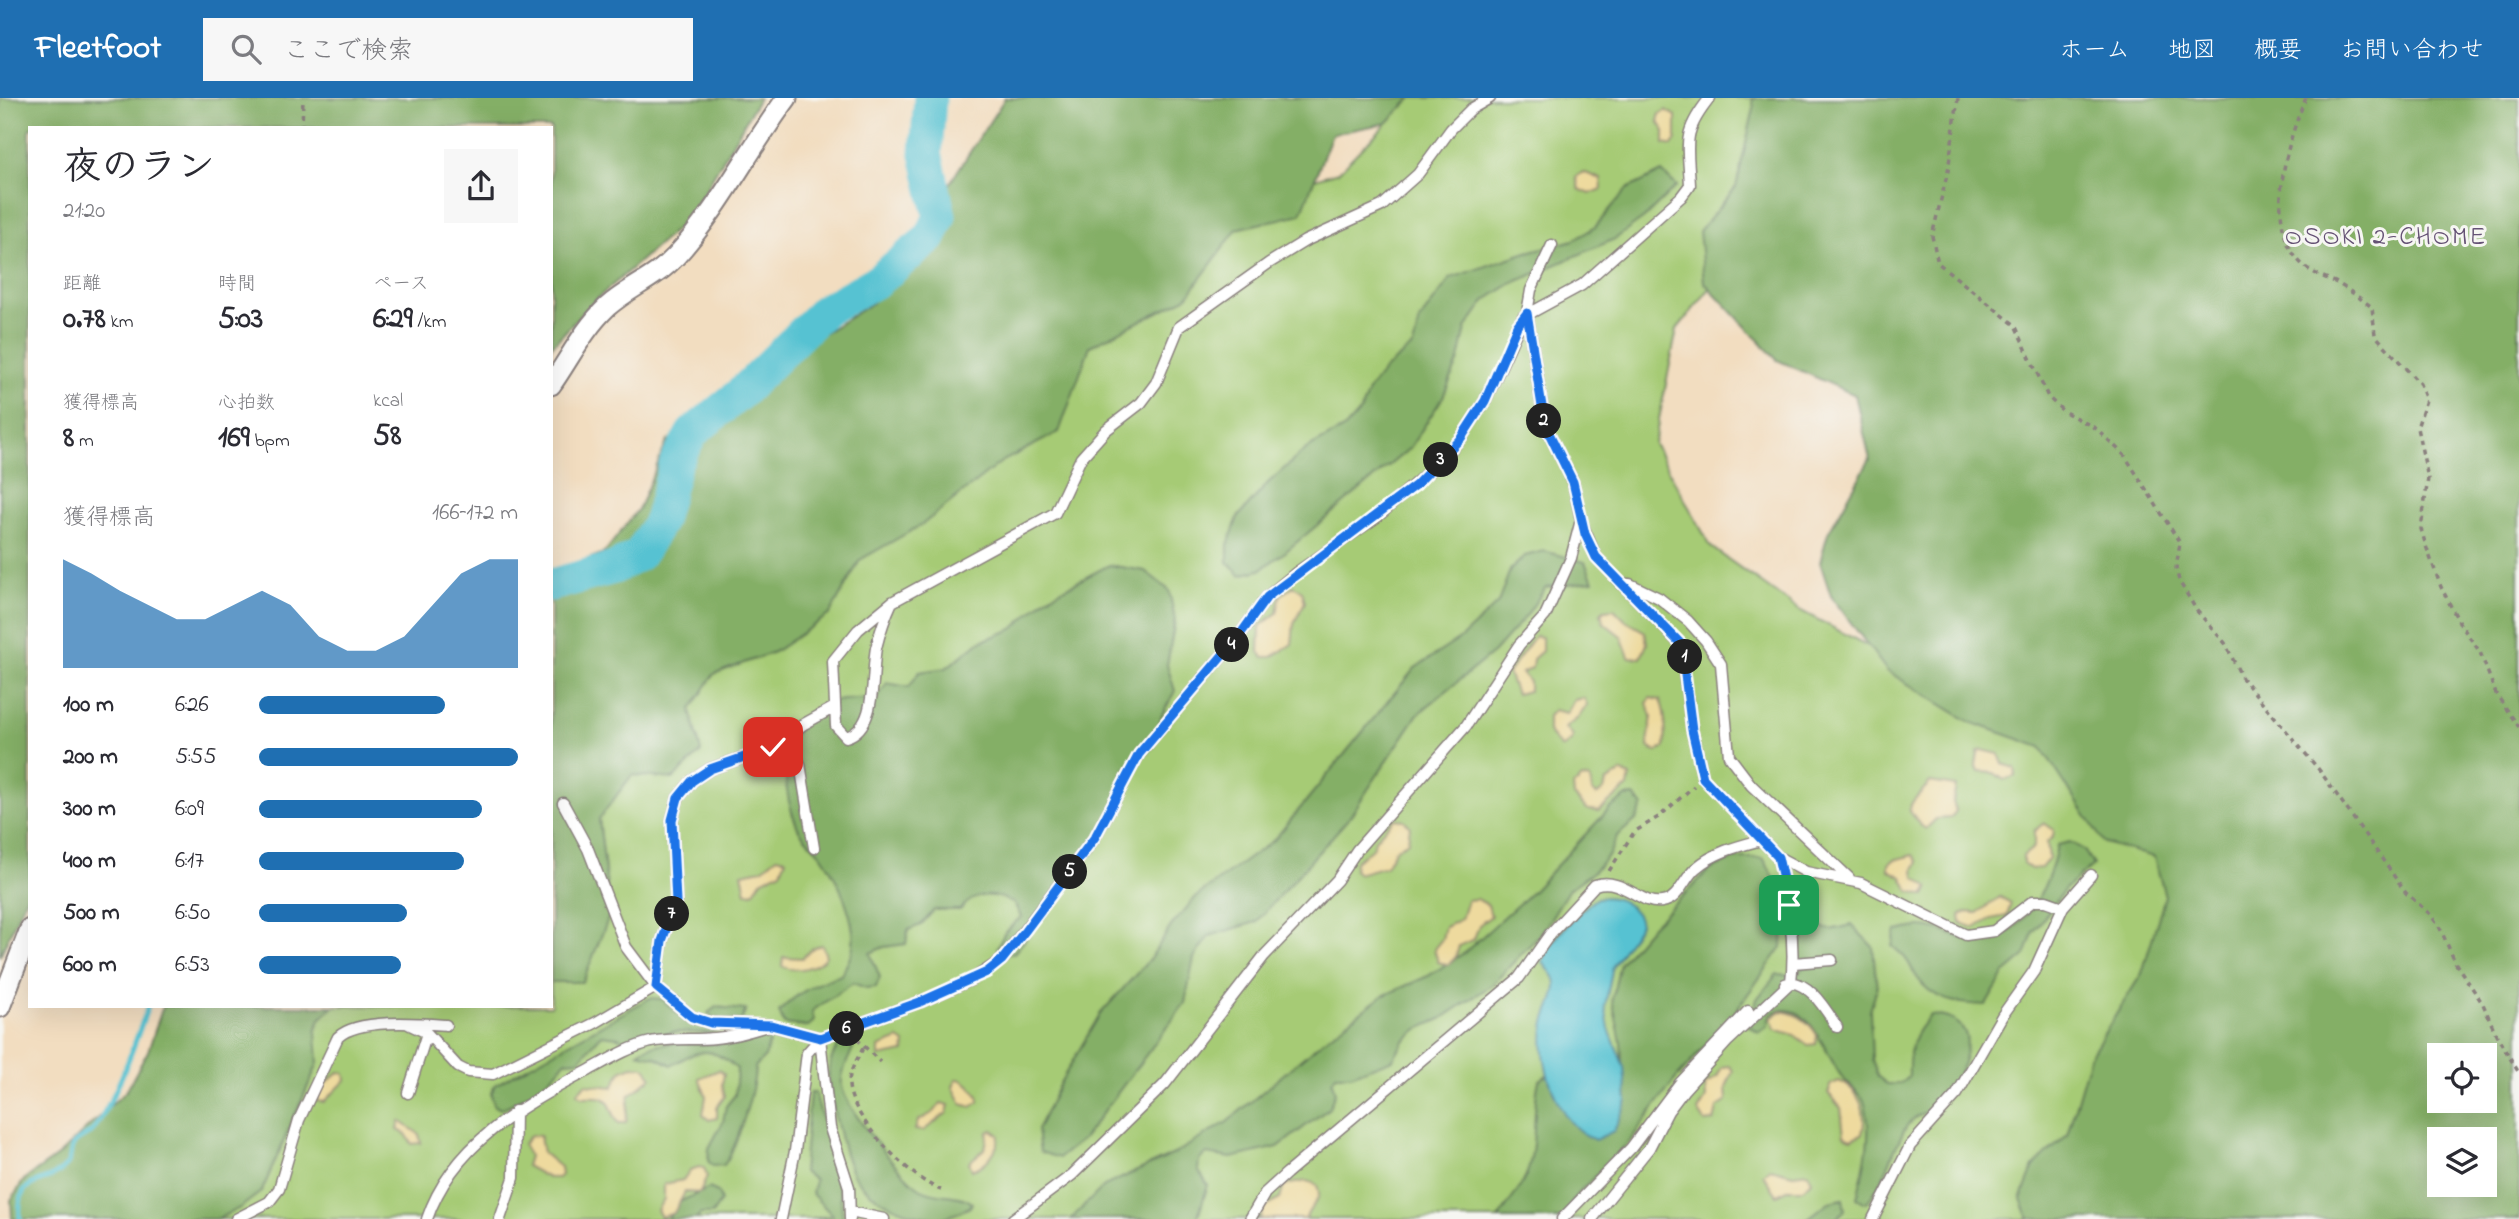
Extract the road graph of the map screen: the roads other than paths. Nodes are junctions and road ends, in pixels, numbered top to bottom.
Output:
1 (787, 98) edge
2 (1490, 98) edge
3 (1710, 98) edge
4 (1552, 245) dead end
5 (1527, 313) junction
6 (553, 383) edge
7 (1581, 520) junction
8 (1622, 584) junction
9 (892, 602) junction
10 (833, 708) junction
11 (787, 738) junction
12 (563, 803) dead end
13 (1761, 839) junction
14 (814, 848) dead end
15 (1778, 857) junction
16 (2091, 876) dead end
17 (1849, 879) junction
18 (2063, 907) junction
19 (28, 934) edge
20 (1832, 960) dead end
21 (1793, 963) junction
22 (1791, 982) junction
23 (656, 987) junction
24 (0, 1007) edge
25 (408, 1024) junction
26 (446, 1025) dead end
27 (771, 1025) junction
28 (1837, 1027) dead end
29 (427, 1033) junction
30 (820, 1038) junction
31 (408, 1093) dead end
32 (515, 1111) junction
33 (850, 1216) edge
34 (236, 1219) edge
35 (426, 1219) edge
36 (500, 1219) edge
37 (781, 1219) edge
38 (884, 1219) edge
39 (1013, 1219) edge
40 (1250, 1219) edge
41 (1562, 1219) edge
42 (1592, 1219) edge
43 (1873, 1219) edge

1 - 6 street
2 - 9 lane
3 - 5 lane
4 - 5 lane
5 - 7 lane
5 - 30 lane
7 - 8 lane
7 - 39 lane
8 - 13 lane
8 - 17 lane
9 - 10 lane
9 - 10 lane
10 - 11 lane
11 - 14 lane
11 - 23 lane
12 - 23 lane
13 - 15 lane
13 - 40 lane
15 - 17 lane
15 - 21 lane
16 - 18 lane
17 - 18 lane
18 - 43 lane
19 - 24 street
20 - 21 lane
21 - 22 lane
22 - 28 lane
22 - 41 lane
22 - 42 lane
23 - 27 lane
23 - 29 lane
25 - 26 lane
25 - 29 lane
25 - 34 lane
27 - 30 lane
27 - 32 lane
29 - 31 lane
30 - 33 lane
30 - 37 lane
32 - 35 lane
32 - 36 lane
33 - 38 lane

